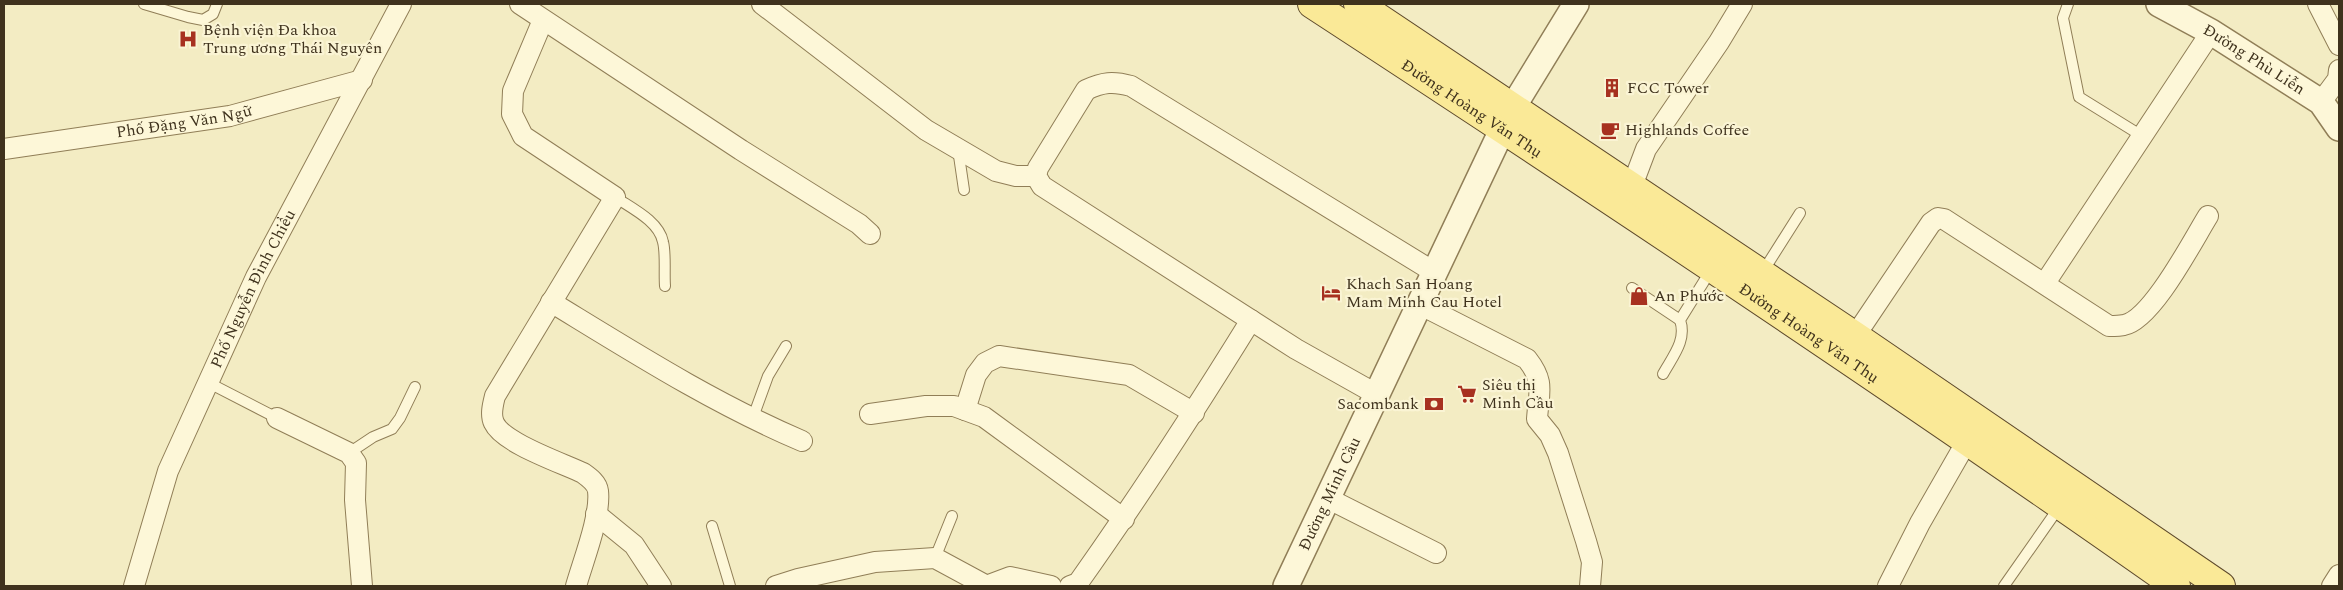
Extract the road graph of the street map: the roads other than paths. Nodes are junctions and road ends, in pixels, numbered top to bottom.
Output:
1 (144, 4) edge
2 (217, 4) edge
3 (401, 4) edge
4 (520, 4) edge
5 (762, 4) edge
6 (1312, 4) edge
7 (1358, 4) edge
8 (1576, 4) edge
9 (1742, 4) edge
10 (2068, 4) edge
11 (2159, 4) edge
12 (2318, 4) edge
13 (543, 20) junction
14 (2211, 32) junction
15 (2339, 45) edge
16 (2339, 70) edge
17 (362, 80) junction
18 (2321, 102) junction
19 (1508, 118) junction
20 (2339, 128) edge
21 (2142, 136) junction
22 (958, 148) junction
23 (4, 149) edge
24 (1036, 176) junction
25 (1632, 186) junction
26 (964, 190) dead end
27 (615, 196) junction
28 (1800, 213) dead end
29 (2208, 216) dead end
30 (870, 234) dead end
31 (1712, 269) junction
32 (1434, 272) junction
33 (1761, 274) junction
34 (2045, 283) junction
35 (665, 286) dead end
36 (1632, 288) dead end
37 (551, 302) junction
38 (1419, 304) junction
39 (1251, 320) junction
40 (1680, 320) junction
41 (786, 346) dead end
42 (1859, 349) junction
43 (1663, 374) dead end
44 (209, 383) junction
45 (415, 387) dead end
46 (1376, 394) junction
47 (965, 410) junction
48 (1194, 413) junction
49 (870, 414) dead end
50 (278, 418) joint
51 (752, 420) junction
52 (802, 441) dead end
53 (1967, 442) junction
54 (350, 453) junction
55 (1327, 498) junction
56 (2061, 505) junction
57 (596, 514) junction
58 (952, 516) dead end
59 (1124, 518) junction
60 (712, 526) dead end
61 (1436, 553) dead end
62 (934, 558) junction
63 (2339, 575) edge
64 (2215, 585) edge
65 (134, 586) edge
66 (362, 586) edge
67 (576, 586) edge
68 (661, 586) edge
69 (730, 586) edge
70 (776, 586) edge
71 (985, 586) edge
72 (1051, 586) edge
73 (1070, 586) edge
74 (1286, 586) edge
75 (1590, 586) edge
76 (1888, 586) edge
77 (2004, 586) edge
78 (2176, 586) edge
79 (2332, 586) edge

1 - 2 lane
3 - 17 street, Phố Nguyễn Đình Chiểu
4 - 13 street
5 - 22 street
6 - 19 main road, Đường Hoàng Văn Thụ
7 - 19 main road, Đường Hoàng Văn Thụ
8 - 19 street, Đường Minh Cầu
9 - 25 street
10 - 21 lane
11 - 14 street, Đường Phù Liễn
12 - 15 street
13 - 27 street
13 - 30 street
14 - 18 street, Đường Phù Liễn
14 - 21 street
16 - 18 street
17 - 23 street, Phố Đặng Văn Ngữ
17 - 44 street, Phố Nguyễn Đình Chiểu
18 - 20 street, Đường Phù Liễn
19 - 25 main road, Đường Hoàng Văn Thụ
19 - 31 main road, Đường Hoàng Văn Thụ
19 - 32 street, Đường Minh Cầu
21 - 34 street
22 - 24 street
22 - 26 lane
24 - 32 street
24 - 39 street
25 - 33 main road, Đường Hoàng Văn Thụ
27 - 35 lane
27 - 37 street
28 - 33 lane
29 - 34 street
31 - 40 lane
31 - 42 main road, Đường Hoàng Văn Thụ
32 - 38 street, Đường Minh Cầu
33 - 42 main road, Đường Hoàng Văn Thụ
34 - 42 street
36 - 40 lane
37 - 51 street
37 - 57 street
38 - 46 street, Đường Minh Cầu
38 - 75 street
39 - 46 street
39 - 48 street
40 - 43 lane
41 - 51 lane
42 - 53 main road, Đường Hoàng Văn Thụ
42 - 64 main road, Đường Hoàng Văn Thụ
44 - 50 lane
44 - 65 street, Phố Nguyễn Đình Chiểu
45 - 54 lane
46 - 55 street, Đường Minh Cầu
47 - 48 street
47 - 49 street
47 - 59 street
48 - 59 street
50 - 54 street
51 - 52 street
53 - 56 main road, Đường Hoàng Văn Thụ
53 - 76 street
54 - 66 street
55 - 61 street
55 - 74 street, Đường Minh Cầu
56 - 77 lane
56 - 78 main road, Đường Hoàng Văn Thụ
57 - 67 street
57 - 68 street
58 - 62 lane
59 - 73 street
60 - 69 lane
62 - 70 street
62 - 71 street
63 - 79 street
71 - 72 street

